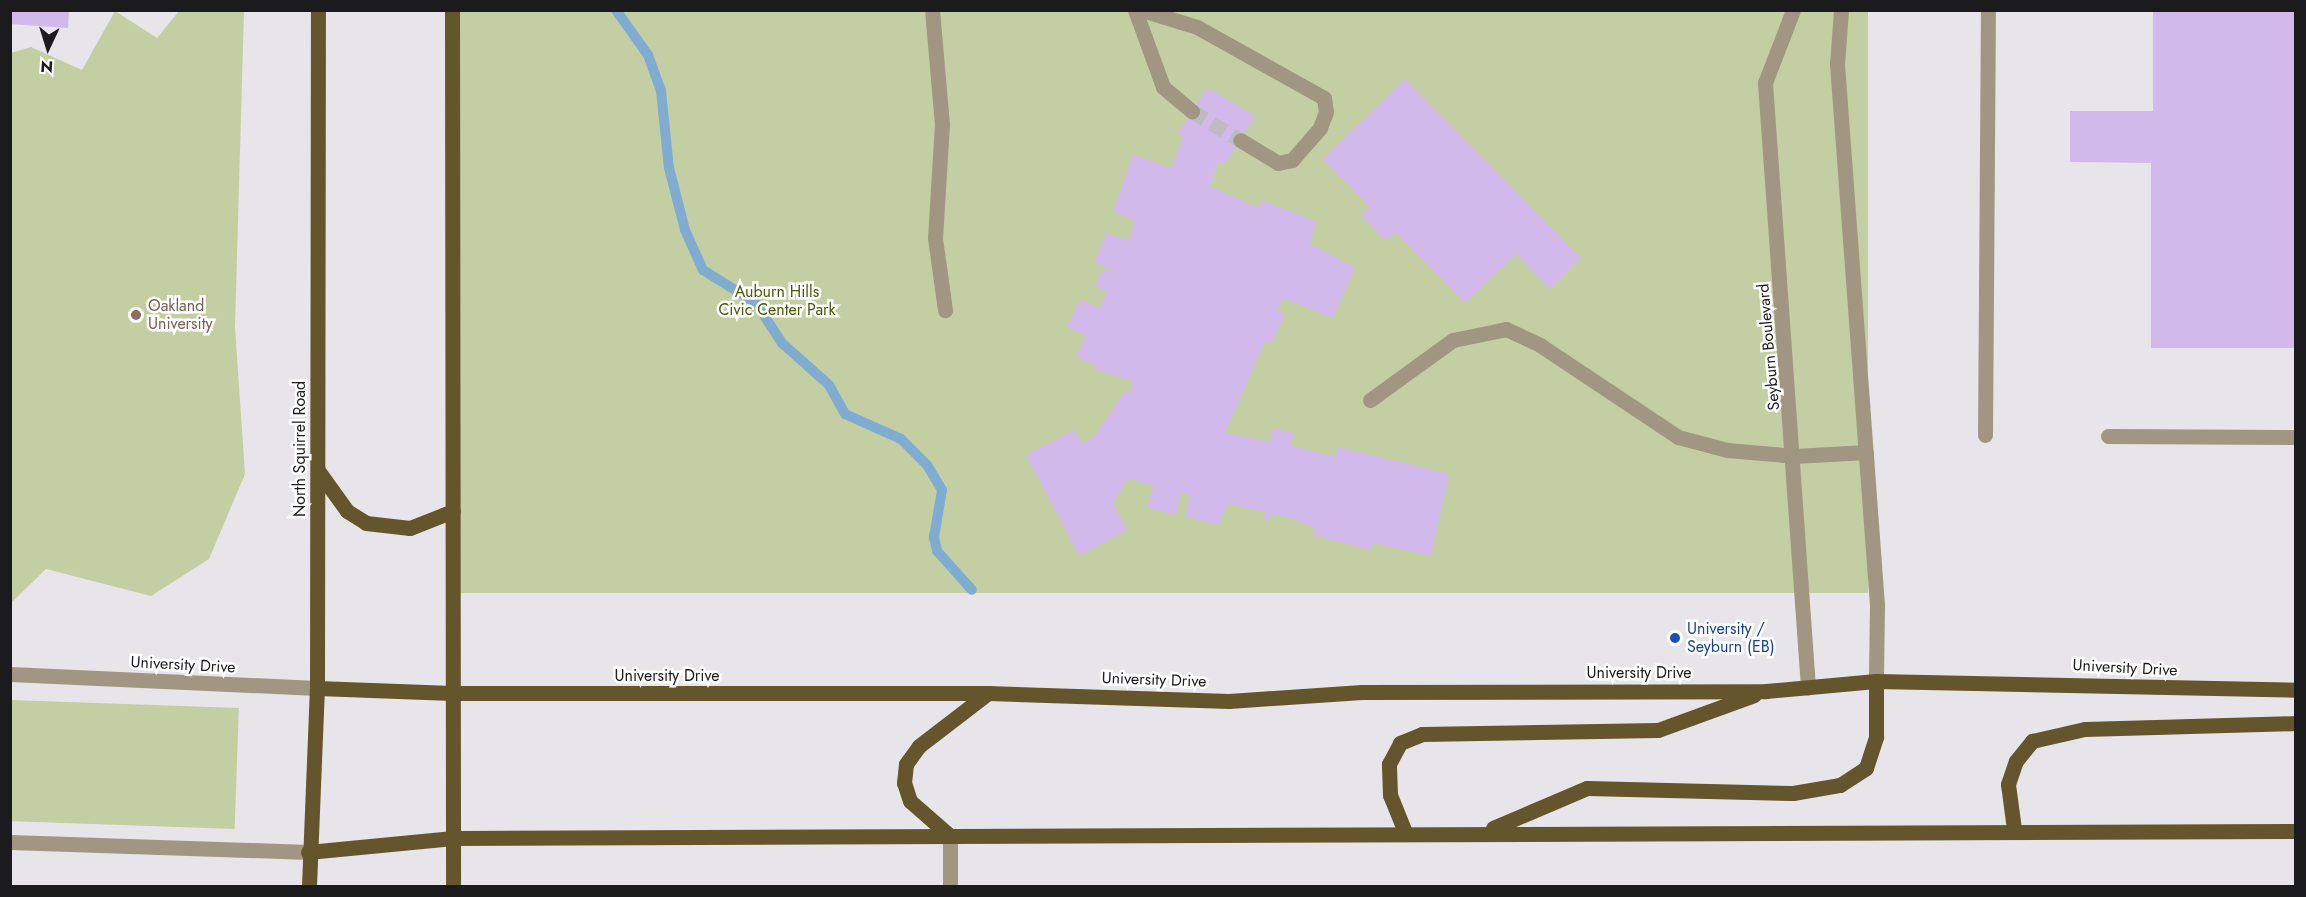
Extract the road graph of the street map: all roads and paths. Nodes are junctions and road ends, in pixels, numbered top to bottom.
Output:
1 (318, 10) edge
2 (452, 10) edge
3 (932, 10) edge
4 (1135, 10) edge
5 (1142, 10) edge
6 (1793, 10) edge
7 (1842, 10) edge
8 (1988, 10) edge
9 (1192, 111) tunnel mouth
10 (1240, 141) tunnel mouth
11 (945, 310) dead end
12 (1370, 400) dead end
13 (1985, 435) dead end
14 (2109, 436) dead end
15 (2295, 437) edge
16 (1866, 452) junction
17 (1795, 456) junction
18 (318, 469) junction
19 (453, 511) junction
20 (10, 674) edge
21 (1876, 681) junction
22 (1808, 687) junction
23 (317, 688) junction
24 (2295, 690) edge
25 (1766, 691) junction
26 (452, 693) junction
27 (988, 693) junction
28 (2295, 723) edge
29 (2014, 828) junction
30 (1485, 831) junction
31 (2295, 831) edge
32 (1405, 832) junction
33 (950, 836) junction
34 (453, 838) junction
35 (10, 842) edge
36 (308, 852) junction
37 (309, 886) edge
38 (453, 886) edge
39 (950, 886) edge

1 - 18 main road, North Squirrel Road
2 - 19 main road
3 - 11 street
4 - 9 street
5 - 10 street
6 - 17 street, Seyburn Boulevard
7 - 16 street
8 - 13 street
12 - 17 street
14 - 15 street
16 - 17 street
16 - 21 street
17 - 22 street, Seyburn Boulevard
18 - 19 main road
18 - 23 main road, North Squirrel Road
19 - 26 main road
20 - 23 street, University Drive
21 - 22 main road, University Drive
21 - 24 main road, University Drive
21 - 30 main road
22 - 25 main road, University Drive
23 - 26 main road, University Drive
23 - 36 main road, North Squirrel Road
25 - 27 main road, University Drive
25 - 32 main road
26 - 27 main road, University Drive
26 - 34 main road
27 - 33 main road
28 - 29 main road
29 - 30 main road
29 - 31 main road
30 - 32 main road
32 - 33 main road
33 - 34 main road
33 - 39 street
34 - 36 main road
34 - 38 main road
35 - 36 street
36 - 37 main road, North Squirrel Road

